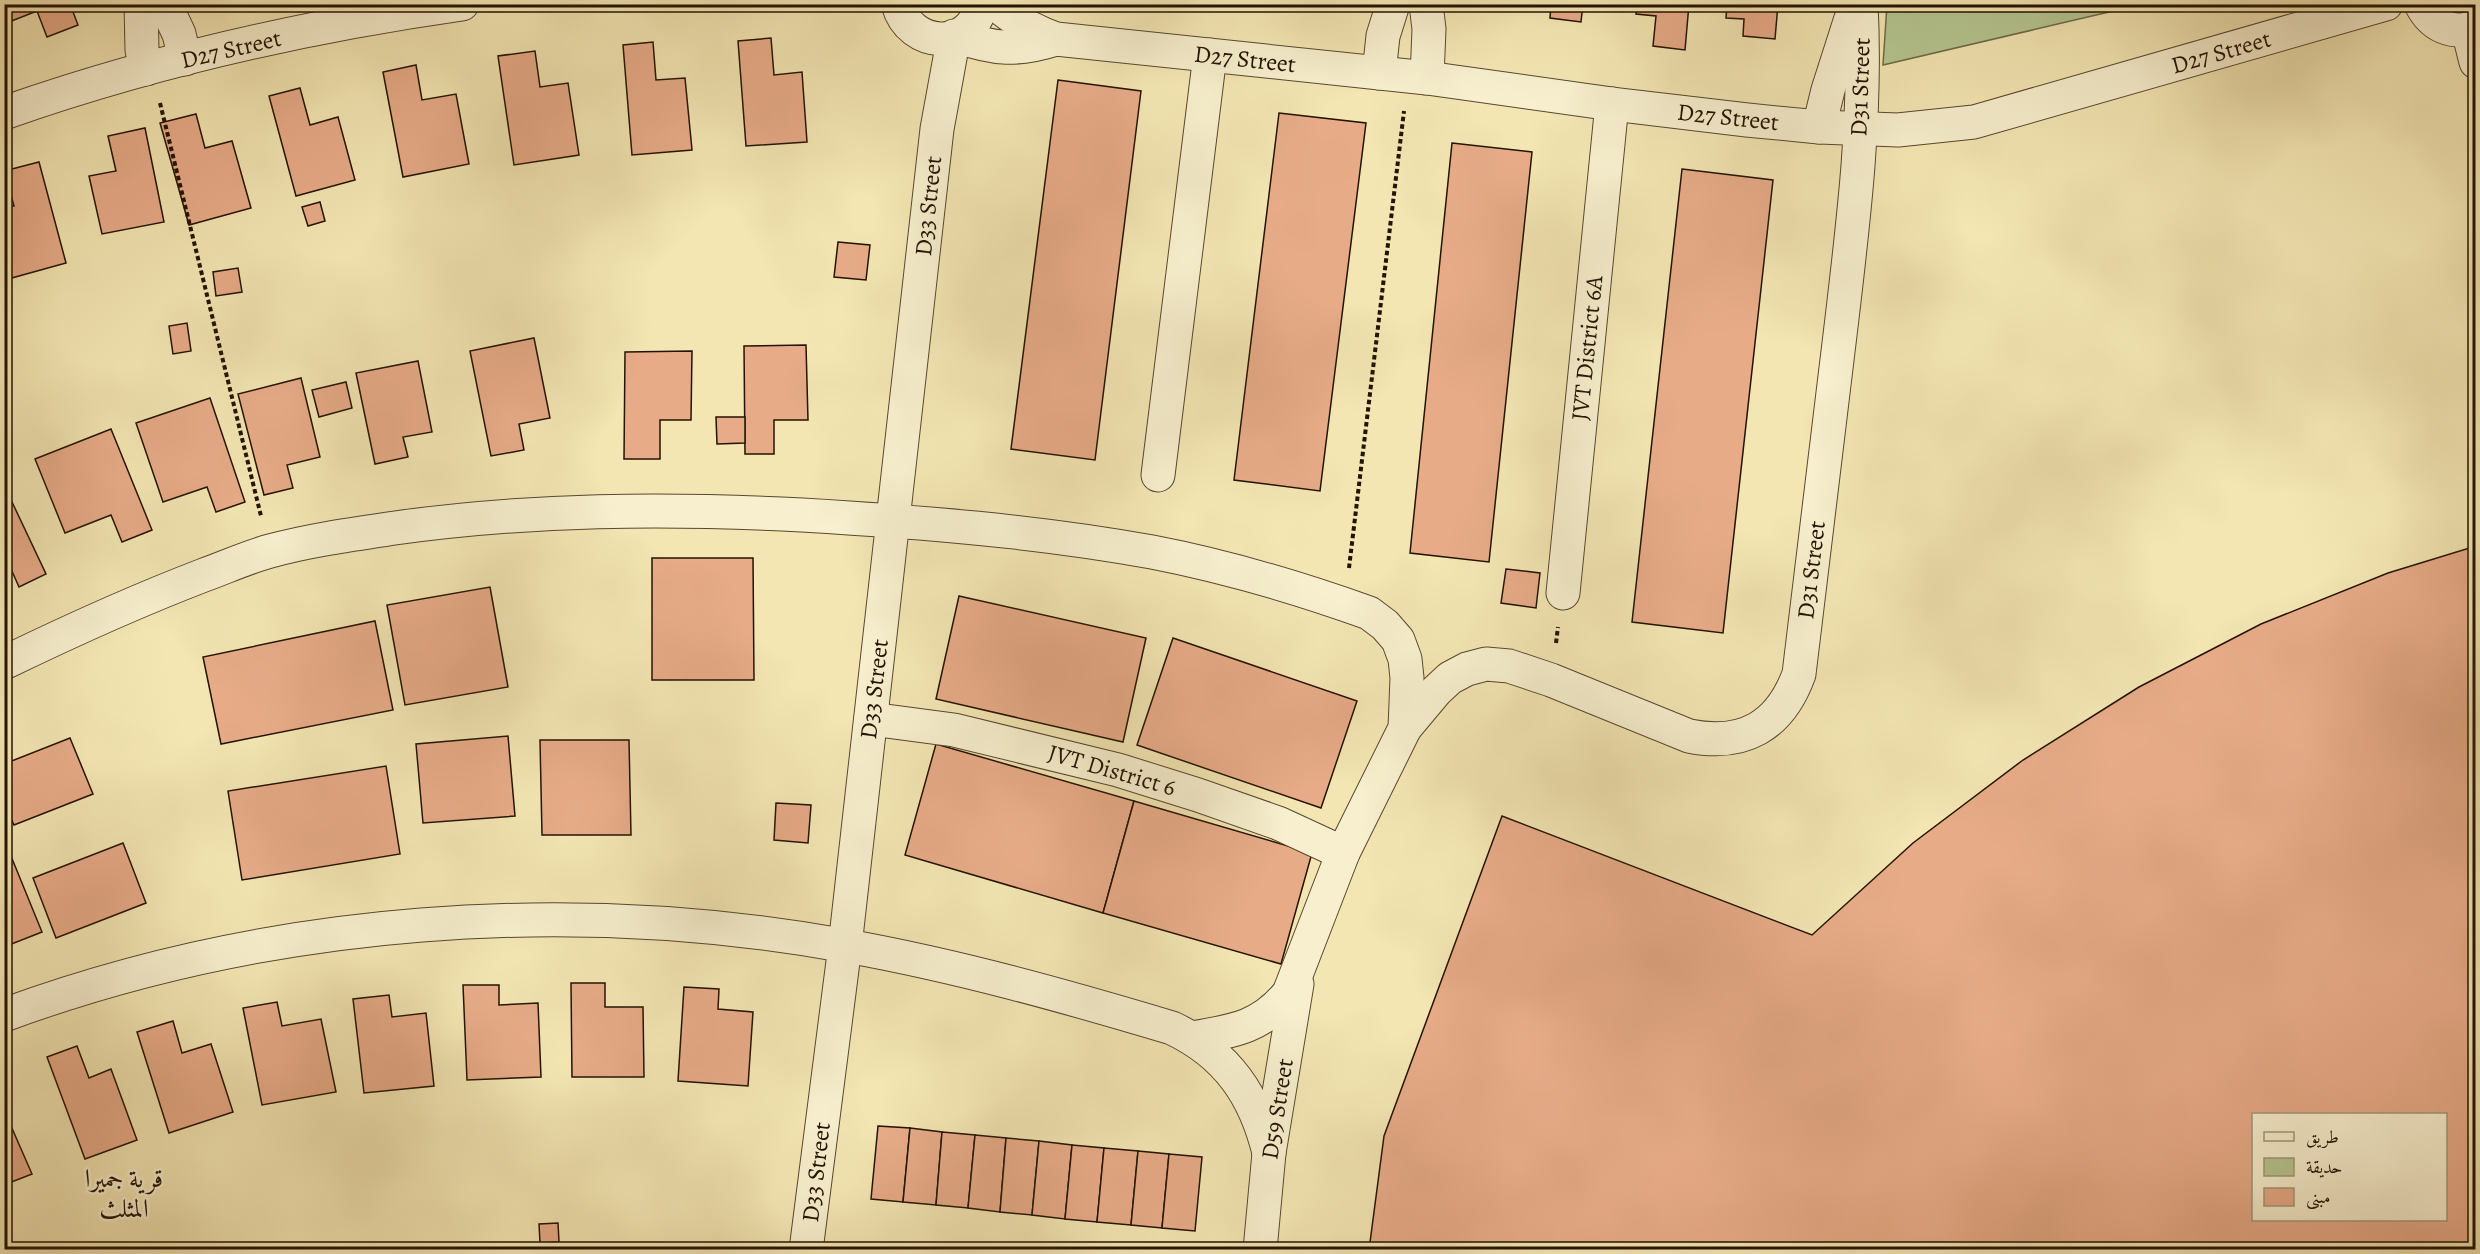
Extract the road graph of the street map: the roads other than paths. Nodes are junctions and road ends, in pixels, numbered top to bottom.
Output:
1 (141, 4) edge
2 (165, 4) edge
3 (462, 4) edge
4 (870, 4) edge
5 (981, 4) edge
6 (996, 4) edge
7 (1393, 4) edge
8 (1426, 4) edge
9 (1855, 4) edge
10 (1861, 4) edge
11 (2386, 4) edge
12 (2421, 4) edge
13 (907, 21) edge
14 (2472, 29) edge
15 (956, 36) junction
16 (1056, 39) junction
17 (1210, 55) junction
18 (185, 59) junction
19 (2475, 62) edge
20 (149, 68) junction
21 (1405, 75) junction
22 (1612, 104) junction
23 (4, 114) edge
24 (1819, 127) junction
25 (937, 129) junction
26 (1860, 130) junction
27 (1158, 475) dead end
28 (894, 520) junction
29 (1563, 593) road end
30 (4, 663) edge
31 (871, 719) junction
32 (1404, 728) junction
33 (1343, 853) junction
34 (844, 946) junction
35 (1299, 970) junction
36 (4, 1015) edge
37 (1192, 1038) junction
38 (1269, 1153) junction
39 (807, 1250) edge
40 (1260, 1250) edge

1 - 20 street
2 - 18 street
3 - 18 street, D27 Street
4 - 13 street
5 - 15 street
6 - 16 street, D27 Street
7 - 21 street
8 - 21 street
9 - 24 street, D31 Street
10 - 26 street, D31 Street
11 - 26 street, D27 Street
12 - 14 street
13 - 15 street, D27 Street
13 - 25 street, D33 Street
14 - 19 street
15 - 16 street, D27 Street
15 - 25 street, D33 Street
16 - 17 street, D27 Street
17 - 21 street, D27 Street
17 - 27 street
18 - 20 street, D27 Street
20 - 23 street, D27 Street
21 - 22 street, D27 Street
22 - 24 street, D27 Street
22 - 29 street, JVT District 6A
24 - 26 street, D27 Street
25 - 28 street, D33 Street
26 - 32 street, D31 Street
28 - 30 street
28 - 31 street, D33 Street
28 - 32 street
31 - 33 street, JVT District 6
31 - 34 street, D33 Street
32 - 33 street
33 - 35 street
34 - 36 street
34 - 37 street
34 - 39 street, D33 Street
35 - 37 street
35 - 38 street, D59 Street
37 - 38 street
38 - 40 street, D59 Street

